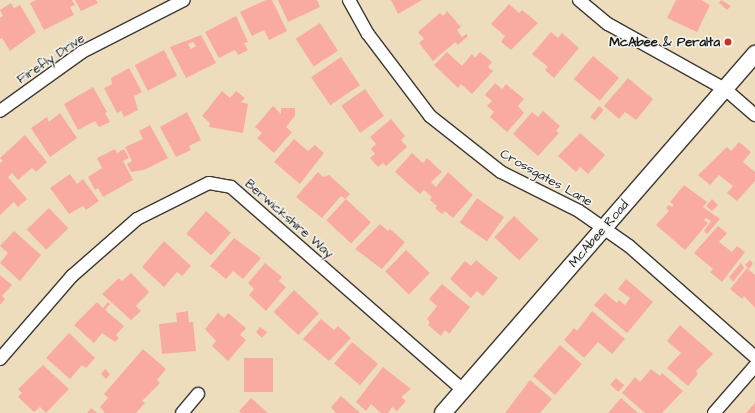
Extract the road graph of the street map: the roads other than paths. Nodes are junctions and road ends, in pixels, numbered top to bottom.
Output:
1 (184, 0) edge
2 (349, 0) edge
3 (579, 0) edge
4 (755, 54) edge
5 (725, 89) junction
6 (0, 111) edge
7 (755, 115) edge
8 (604, 229) junction
9 (755, 357) edge
10 (0, 359) edge
11 (755, 366) edge
12 (463, 390) junction
13 (198, 394) dead end
14 (182, 413) edge
15 (443, 413) edge
16 (714, 413) edge

1 - 6 street, Firefly Drive
2 - 8 street, Crossgates Lane
3 - 5 street
4 - 5 street, McAbee Road
5 - 7 street
5 - 8 street, McAbee Road
8 - 9 street, Crossgates Lane
8 - 12 street, McAbee Road
10 - 12 street, Berwickshire Way
11 - 16 street
12 - 15 street, McAbee Road
13 - 14 street

